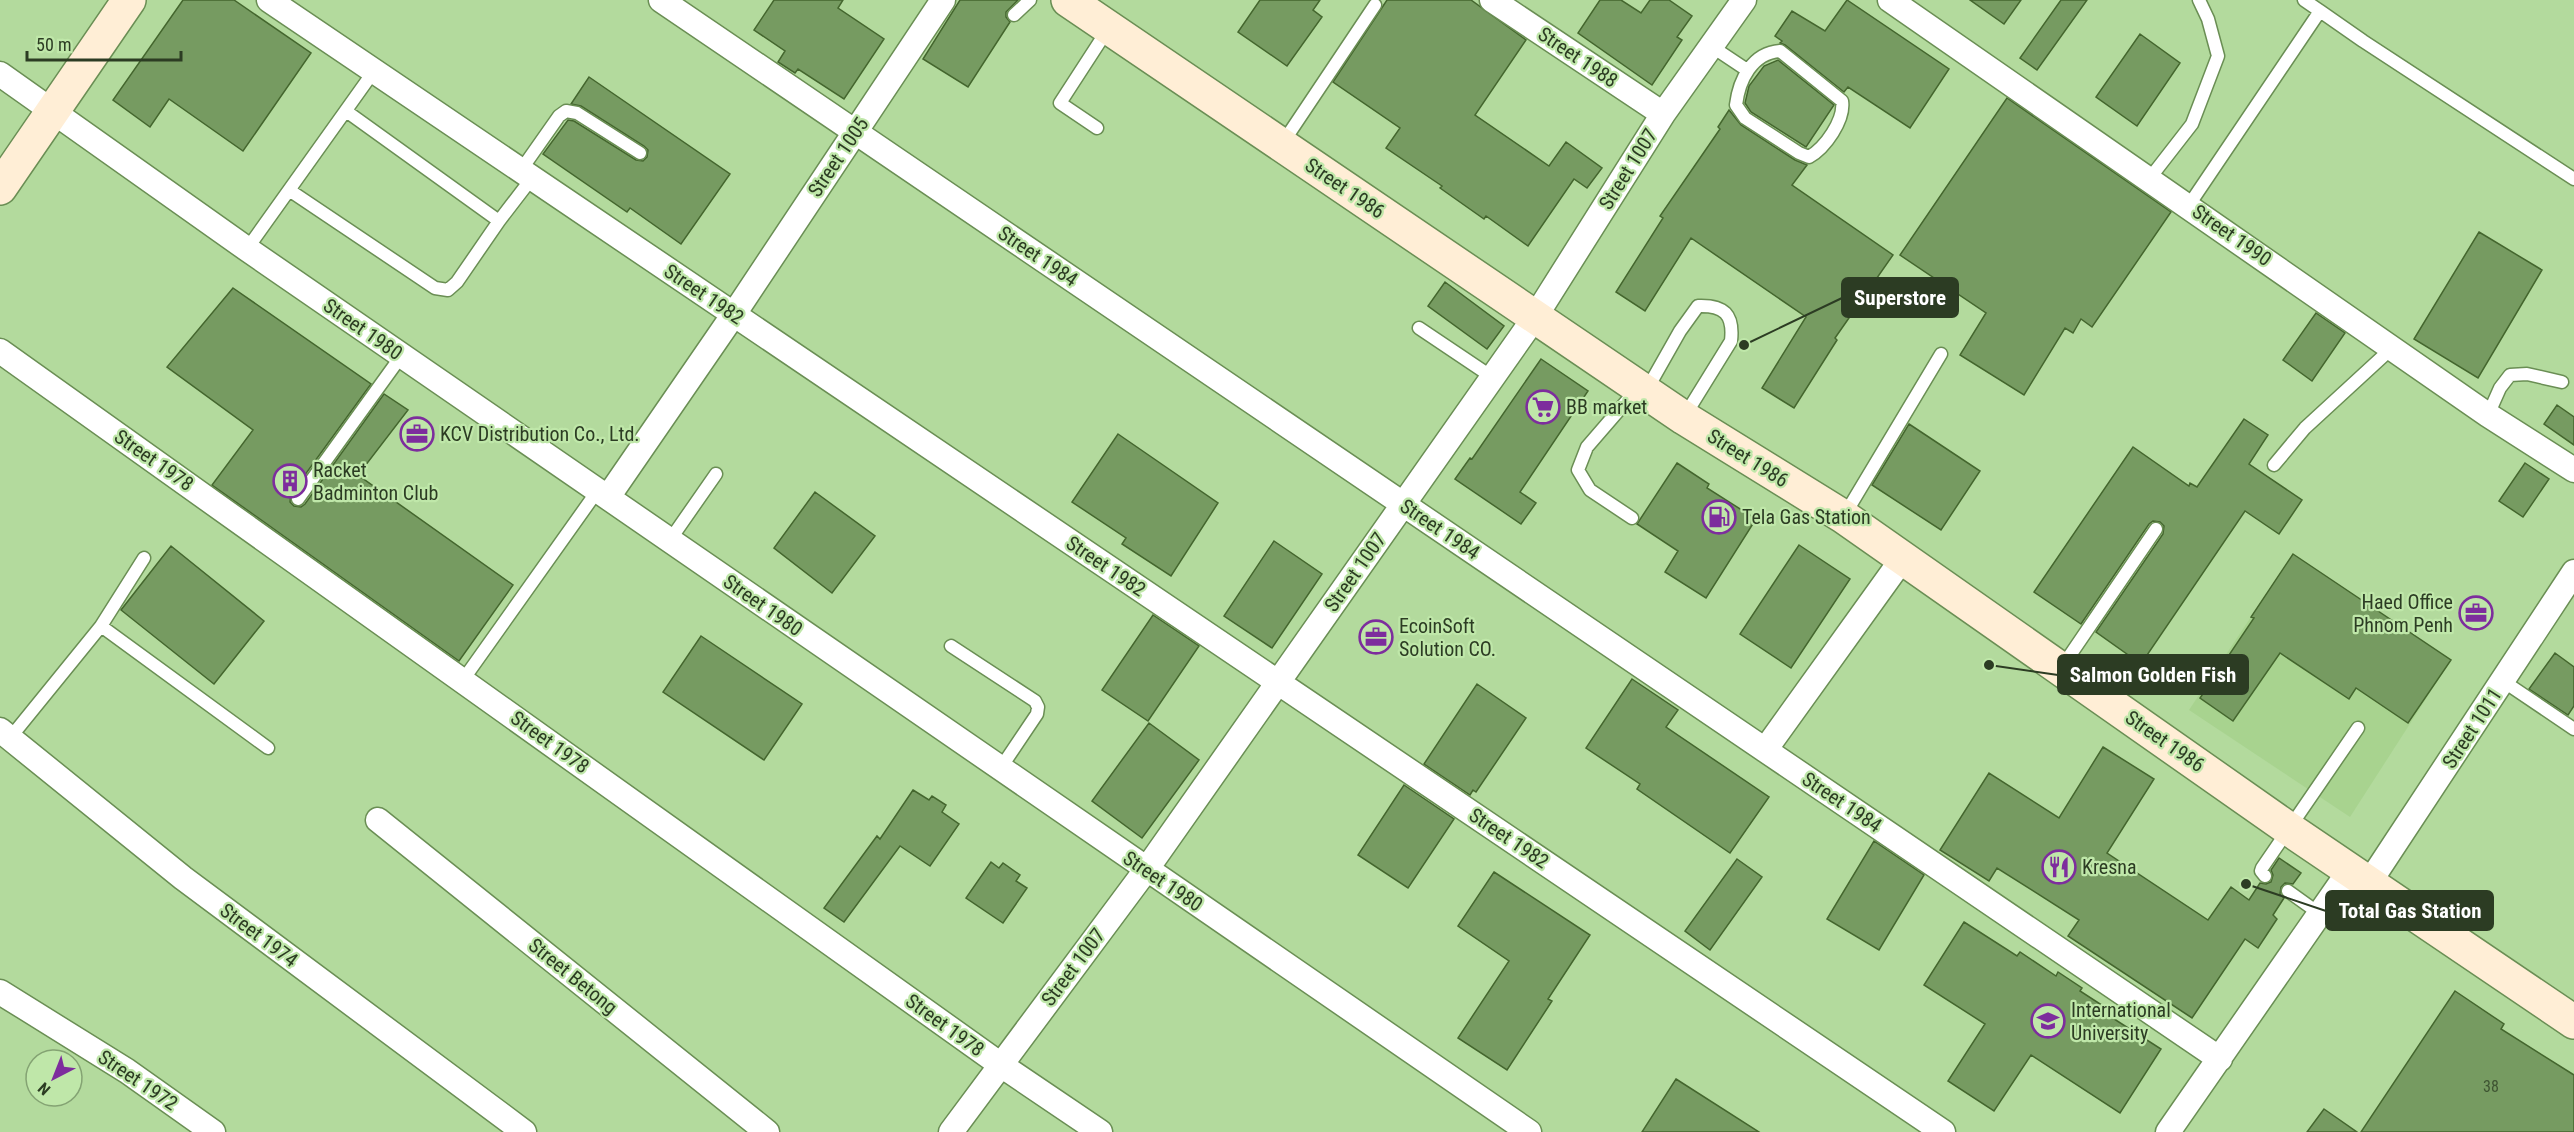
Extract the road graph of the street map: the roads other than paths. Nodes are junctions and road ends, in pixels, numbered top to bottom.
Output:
1 (129, 0) edge
2 (269, 0) edge
3 (661, 0) edge
4 (943, 0) edge
5 (1030, 0) edge
6 (1068, 0) edge
7 (1492, 0) edge
8 (1743, 0) edge
9 (1890, 0) edge
10 (2199, 0) edge
11 (2304, 0) edge
12 (1375, 5) dead end
13 (2320, 10) junction
14 (1014, 15) dead end
15 (1109, 28) junction
16 (1711, 46) junction
17 (1747, 70) junction
18 (374, 71) junction
19 (0, 74) edge
20 (346, 111) junction
21 (52, 112) junction
22 (1663, 114) junction
23 (1097, 128) dead end
24 (855, 132) junction
25 (1282, 145) junction
26 (640, 153) dead end
27 (526, 174) junction
28 (2150, 178) junction
29 (2574, 179) edge
30 (0, 188) edge
31 (289, 190) junction
32 (2189, 205) junction
33 (499, 221) junction
34 (248, 249) junction
35 (734, 314) junction
36 (1535, 317) junction
37 (1419, 328) dead end
38 (2392, 348) junction
39 (0, 351) edge
40 (1941, 354) dead end
41 (402, 355) junction
42 (1492, 378) junction
43 (2562, 382) dead end
44 (1642, 390) junction
45 (2488, 414) junction
46 (1684, 418) junction
47 (2274, 465) dead end
48 (2574, 470) edge
49 (716, 474) dead end
50 (603, 494) junction
51 (298, 499) dead end
52 (1403, 504) junction
53 (1844, 517) junction
54 (1632, 518) dead end
55 (2156, 529) dead end
56 (670, 540) junction
57 (144, 558) dead end
58 (1903, 558) junction
59 (2574, 572) edge
60 (100, 626) junction
61 (951, 646) dead end
62 (2061, 668) junction
63 (463, 680) junction
64 (2503, 681) junction
65 (1278, 682) junction
66 (2358, 728) dead end
67 (2574, 729) edge
68 (5, 734) edge
69 (268, 748) dead end
70 (1766, 750) junction
71 (1000, 769) junction
72 (378, 820) dead end
73 (2289, 829) junction
74 (1146, 870) junction
75 (2265, 876) dead end
76 (2360, 877) junction
77 (2288, 891) dead end
78 (2320, 914) junction
79 (0, 992) edge
80 (2574, 1022) edge
81 (2220, 1059) junction
82 (1001, 1065) junction
83 (2172, 1131) edge
84 (213, 1132) edge
85 (524, 1132) edge
86 (767, 1132) edge
87 (951, 1132) edge
88 (1100, 1132) edge
89 (1529, 1132) edge
90 (1943, 1132) edge

1 - 21 main road
2 - 18 street, Street 1982
3 - 24 street, Street 1984
4 - 24 street, Street 1005
5 - 14 lane
6 - 15 main road, Street 1986
7 - 22 street, Street 1988
8 - 16 street, Street 1007
9 - 28 street, Street 1990
10 - 28 lane
11 - 13 lane
12 - 25 lane
13 - 29 lane
13 - 32 lane
15 - 23 lane
15 - 25 main road, Street 1986
16 - 17 lane
16 - 22 street, Street 1007
17 - 17 lane
18 - 20 lane
18 - 27 street, Street 1982
19 - 21 street, Street 1980
20 - 31 lane
20 - 33 lane
21 - 30 main road
21 - 34 street, Street 1980
22 - 36 street, Street 1007
24 - 35 street, Street 1005
24 - 52 street, Street 1984
25 - 36 main road, Street 1986
26 - 27 lane
27 - 33 lane
27 - 35 street, Street 1982
28 - 32 street, Street 1990
31 - 33 lane
31 - 34 lane
32 - 38 street, Street 1990
34 - 41 street, Street 1980
35 - 50 street, Street 1005
35 - 65 street, Street 1982
36 - 42 street, Street 1007
36 - 44 main road, Street 1986
37 - 42 lane
38 - 45 street, Street 1990
38 - 47 lane
39 - 63 street, Street 1978
40 - 53 lane
41 - 50 street, Street 1980
41 - 51 lane
42 - 52 street, Street 1007
43 - 45 lane
44 - 46 main road, Street 1986
44 - 46 lane
44 - 54 lane
45 - 48 street, Street 1990
46 - 53 main road, Street 1986
49 - 56 lane
50 - 56 street, Street 1980
50 - 63 lane
52 - 65 street, Street 1007
52 - 70 street, Street 1984
53 - 58 main road, Street 1986
55 - 62 lane
56 - 71 street, Street 1980
57 - 60 lane
58 - 62 main road, Street 1986
58 - 70 street
59 - 64 street, Street 1011
60 - 68 lane
60 - 69 lane
61 - 71 lane
62 - 73 main road, Street 1986
63 - 82 street, Street 1978
64 - 67 lane
64 - 76 street, Street 1011
65 - 74 street, Street 1007
65 - 90 street, Street 1982
66 - 73 lane
68 - 85 street, Street 1974
70 - 81 street, Street 1984
71 - 74 street, Street 1980
72 - 86 street, Street Betong
73 - 75 lane
73 - 76 main road, Street 1986
74 - 82 street, Street 1007
74 - 89 street, Street 1980
76 - 78 street, Street 1011
76 - 80 main road, Street 1986
77 - 78 lane
78 - 81 street, Street 1011
79 - 84 street, Street 1972
81 - 83 street, Street 1011
82 - 87 street, Street 1007
82 - 88 street, Street 1978

